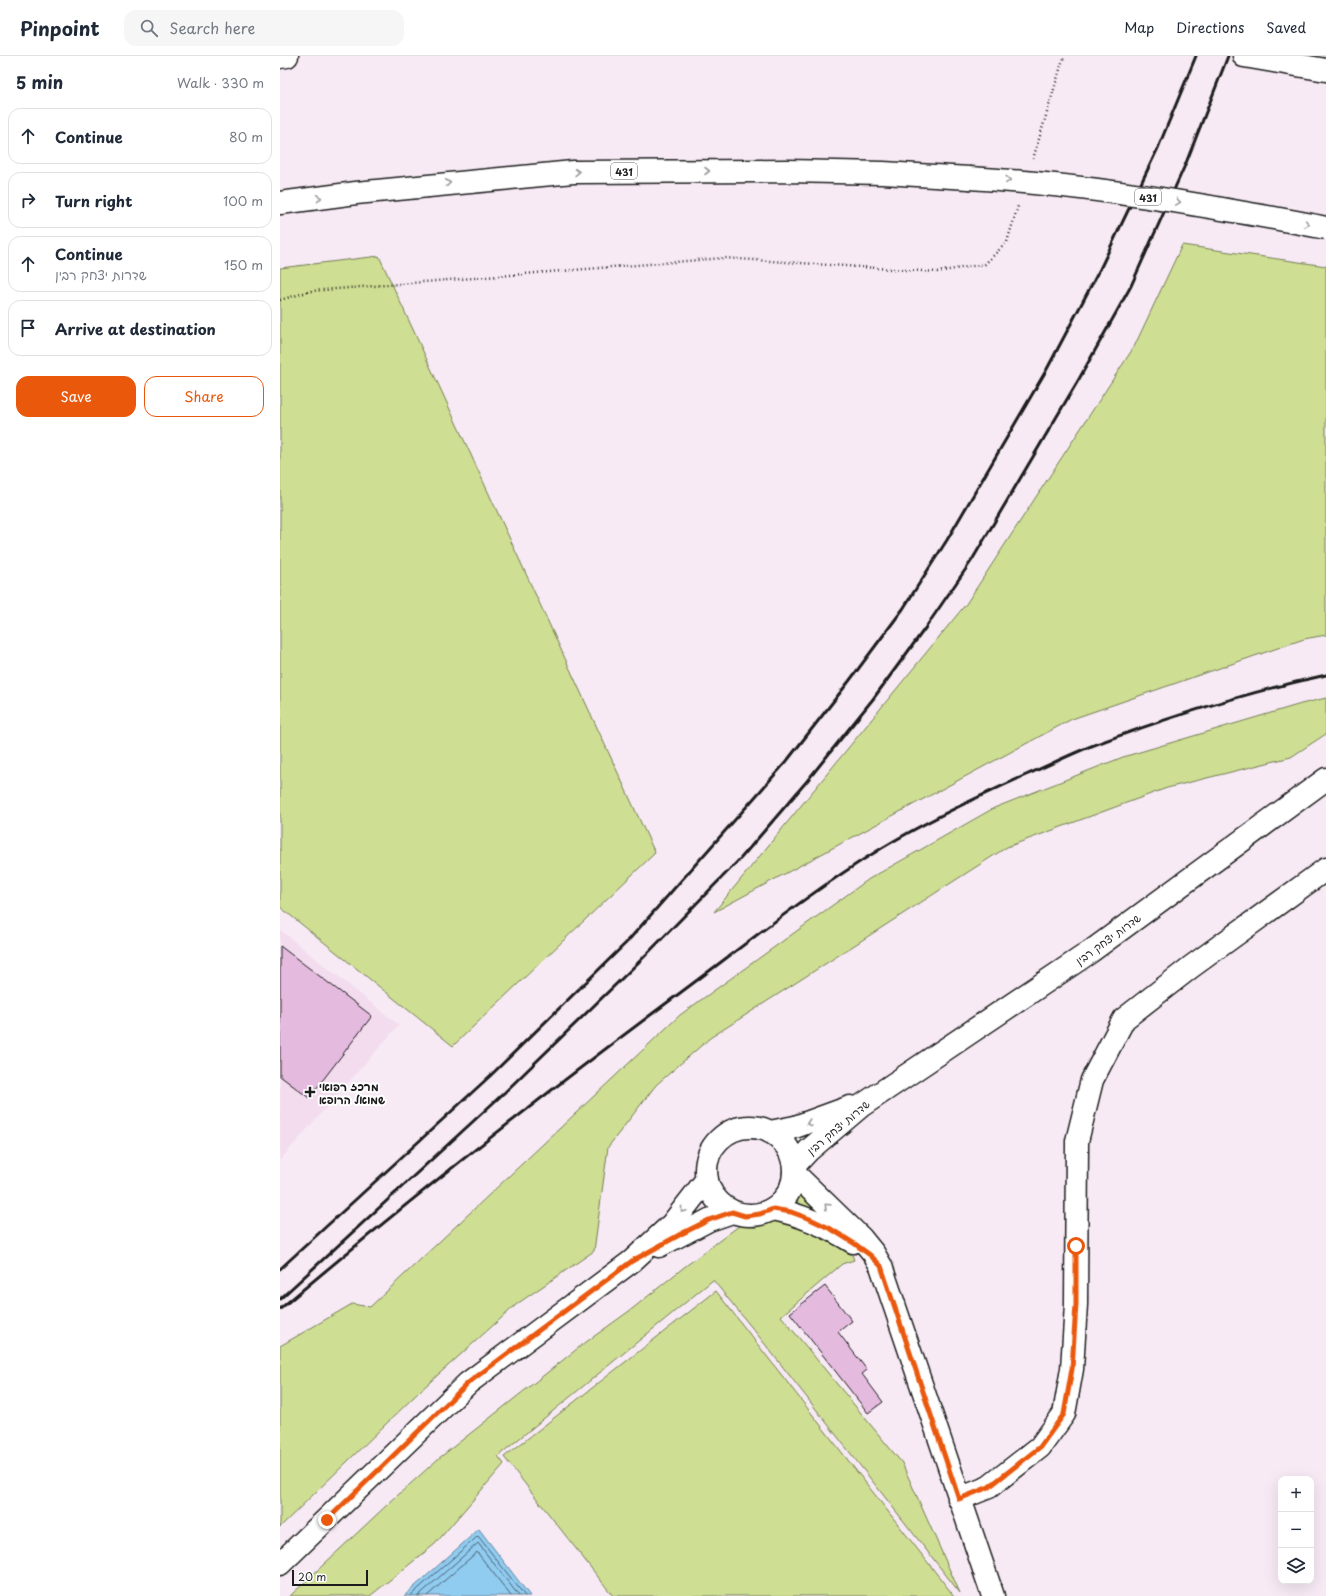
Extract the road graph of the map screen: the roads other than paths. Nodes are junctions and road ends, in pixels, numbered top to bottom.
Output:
1 (287, 56) edge
2 (1244, 56) edge
3 (280, 57) edge
4 (1326, 70) edge
5 (280, 203) edge
6 (1326, 228) edge
7 (1326, 779) edge
8 (1326, 869) edge
9 (883, 1090) junction
10 (770, 1132) junction
11 (794, 1170) junction
12 (707, 1179) junction
13 (773, 1209) junction
14 (732, 1212) junction
15 (632, 1261) junction
16 (881, 1266) junction
17 (959, 1499) junction
18 (280, 1564) edge
19 (993, 1596) edge

1 - 3 main road
2 - 4 main road
5 -> 6 main road, 431, bridge
7 - 9 main road, שדרות יצחק רבין
8 - 17 main road
9 -> 10 main road, שדרות יצחק רבין
9 - 11 main road, שדרות יצחק רבין
10 - 11 main road, שדרות יצחק רבין
10 - 12 main road, שדרות יצחק רבין
11 - 13 main road, שדרות יצחק רבין
16 -> 11 main road
12 - 14 main road, שדרות יצחק רבין
12 -> 15 main road
13 - 14 main road, שדרות יצחק רבין
13 - 16 main road
14 - 15 main road
15 - 18 main road
16 - 17 main road
17 - 19 main road

